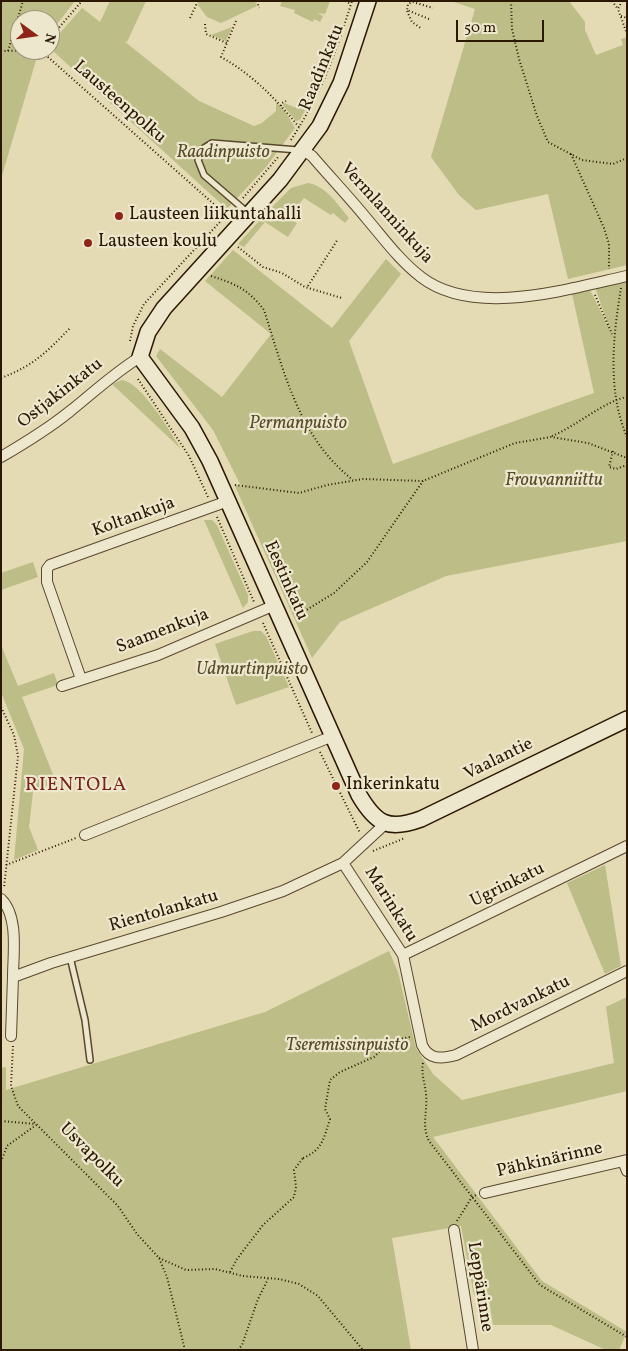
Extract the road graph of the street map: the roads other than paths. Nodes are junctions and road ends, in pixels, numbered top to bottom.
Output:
1 (368, 1) edge
2 (303, 150) junction
3 (243, 208) junction
4 (625, 276) edge
5 (136, 360) junction
6 (1, 457) edge
7 (228, 501) junction
8 (275, 605) junction
9 (81, 679) junction
10 (62, 686) dead end
11 (627, 719) edge
12 (333, 736) junction
13 (385, 824) junction
14 (85, 835) road end
15 (627, 846) edge
16 (343, 862) junction
17 (2, 900) edge
18 (403, 954) junction
19 (70, 957) junction
20 (627, 972) edge
21 (13, 977) junction
22 (11, 1036) road end
23 (427, 1054) joint
24 (90, 1060) dead end
25 (625, 1160) edge
26 (627, 1171) edge
27 (486, 1193) road end
28 (454, 1230) road end
29 (473, 1350) edge

1 - 2 street, Raadinkatu
2 - 3 street, Raadinkatu
2 - 3 lane
2 - 4 street, Vermlanninkuja
3 - 5 street, Raadinkatu
5 - 6 street, Ostjakinkatu
5 - 7 street, Eestinkatu
7 - 8 street, Eestinkatu
7 - 9 street, Koltankuja
8 - 9 street, Saamenkuja
8 - 12 street, Eestinkatu
9 - 10 street, Saamenkuja
11 - 13 street, Vaalantie
12 - 13 street, Eestinkatu
12 - 14 street
13 - 16 street, Rientolankatu
15 - 18 street, Ugrinkatu
16 - 18 street, Marinkatu
16 - 19 street, Rientolankatu
17 - 21 street
18 - 23 street, Marinkatu
19 - 21 street, Rientolankatu
19 - 24 lane
20 - 23 street, Mordvankatu
21 - 22 street
25 - 26 street, Pähkinärinne
25 - 27 street, Pähkinärinne
28 - 29 street, Leppärinne

